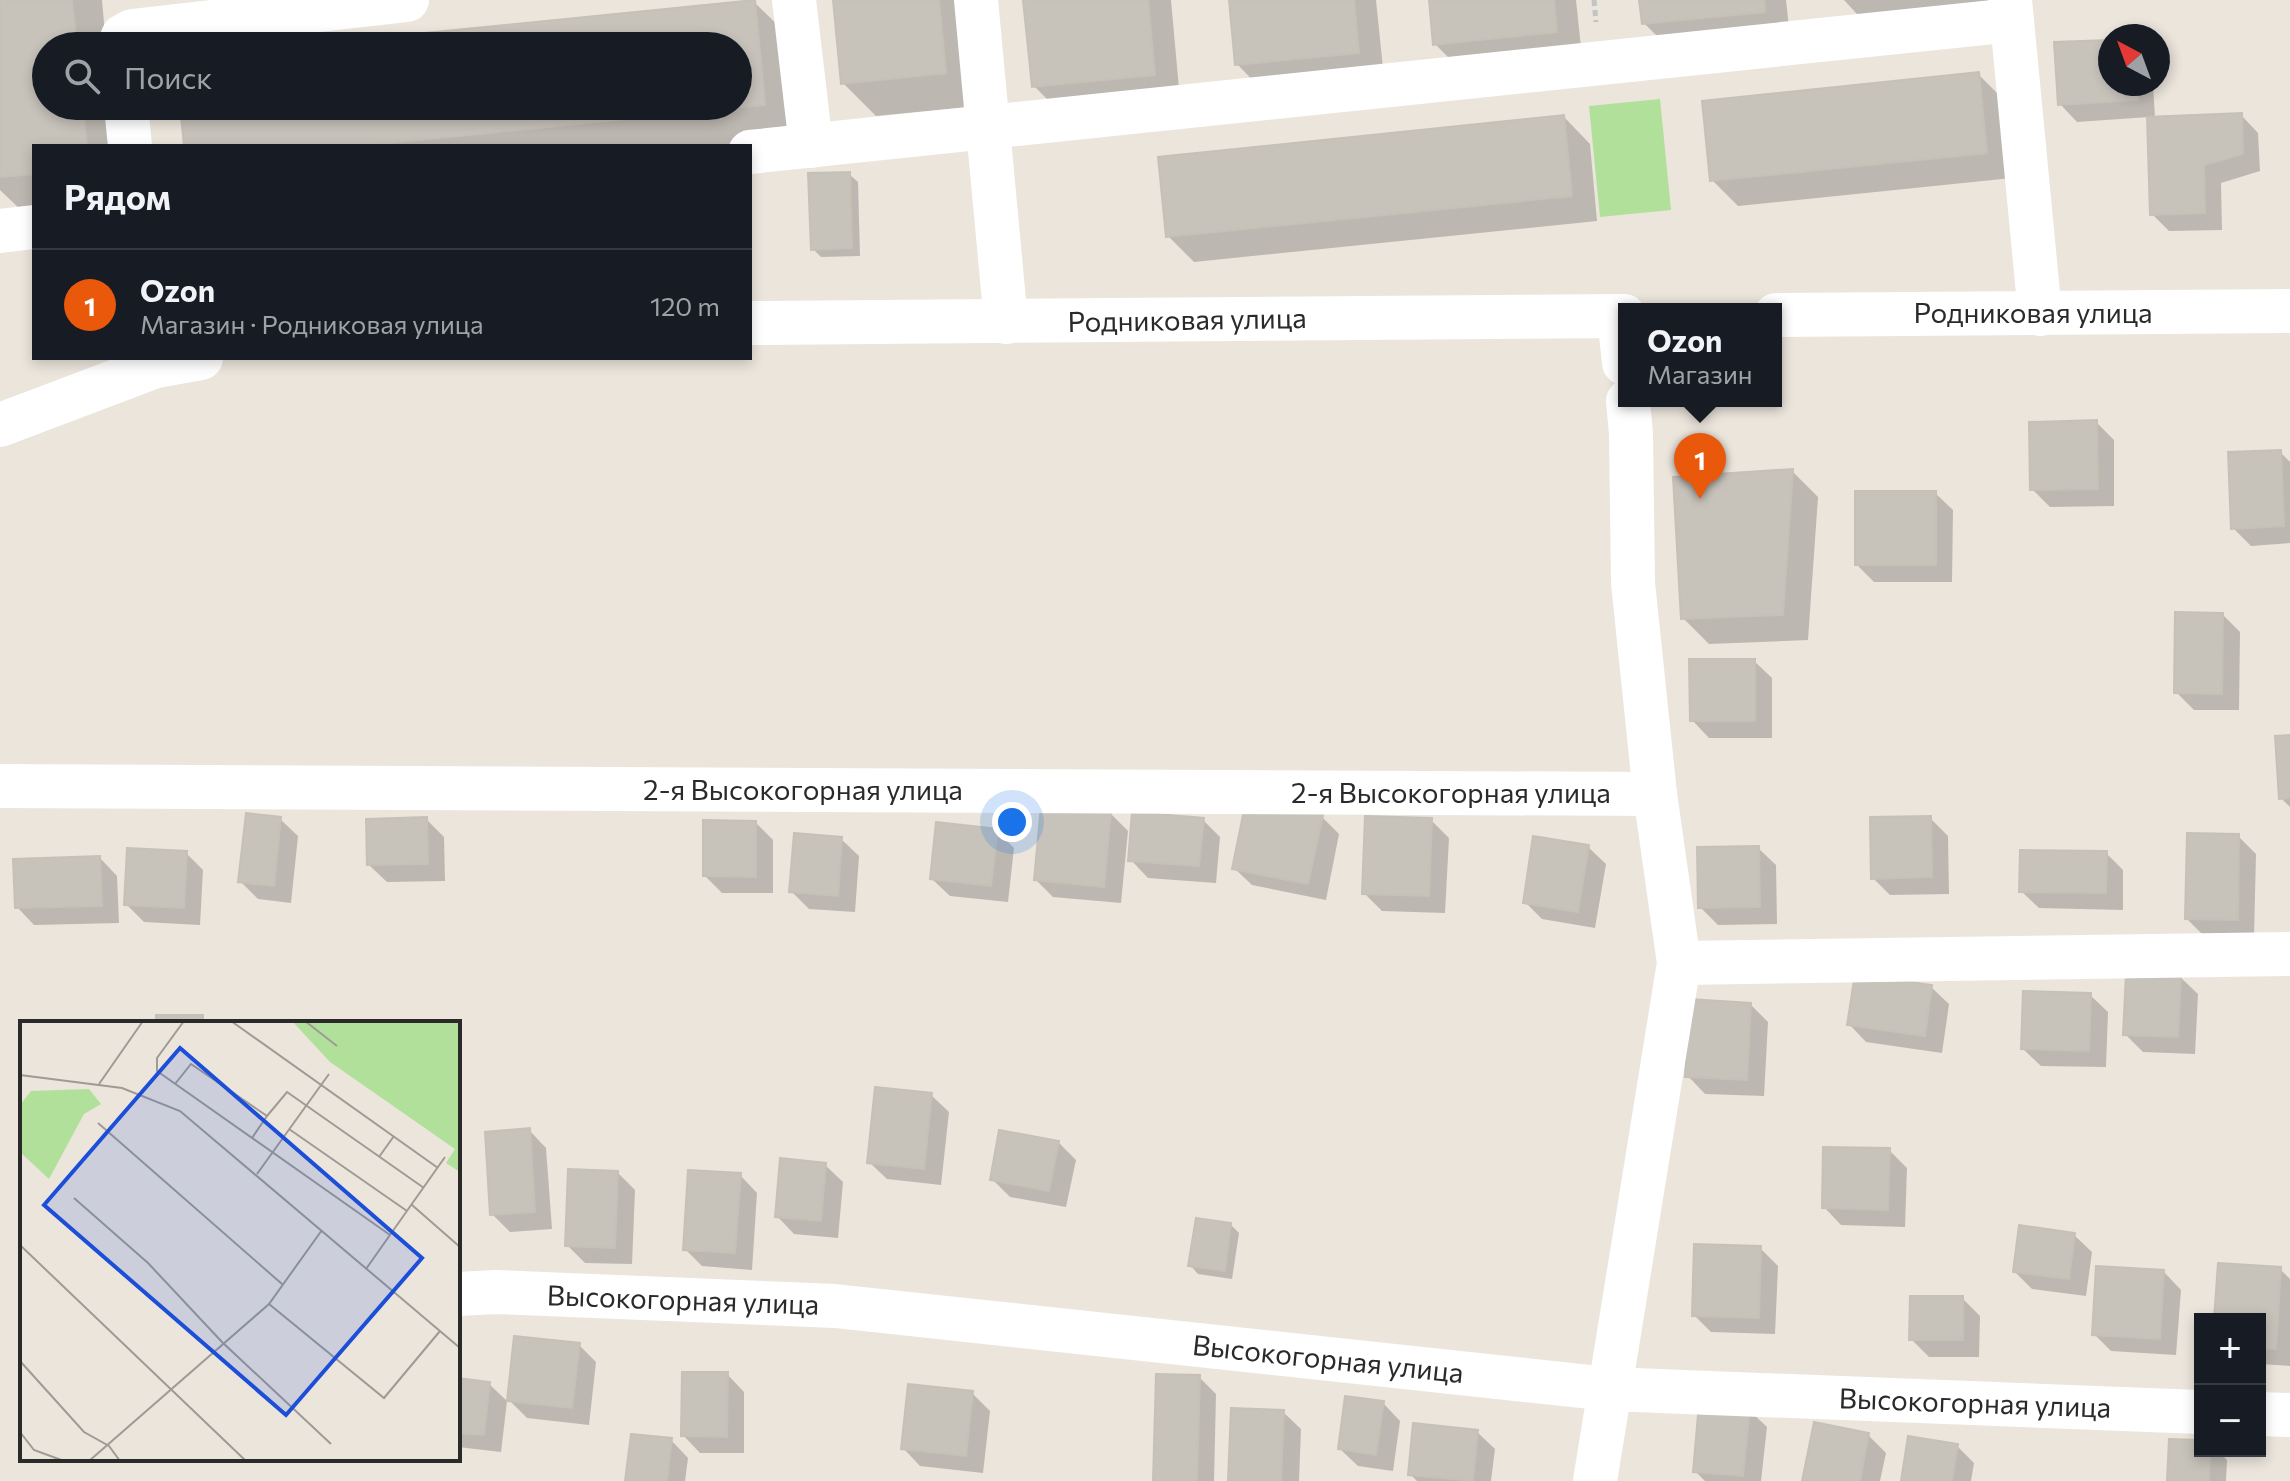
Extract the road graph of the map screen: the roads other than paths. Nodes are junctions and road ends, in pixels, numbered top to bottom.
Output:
1 (407, 0) edge
2 (794, 0) edge
3 (976, 0) edge
4 (2011, 10) edge
5 (130, 32) edge
6 (127, 120) edge
7 (988, 127) junction
8 (130, 144) edge
9 (811, 146) junction
10 (752, 152) edge
11 (32, 227) edge
12 (0, 231) edge
13 (2290, 311) edge
14 (2040, 314) junction
15 (1782, 315) edge
16 (1618, 316) edge
17 (1006, 322) junction
18 (752, 323) edge
19 (190, 360) edge
20 (1629, 407) edge
21 (0, 425) edge
22 (0, 786) edge
23 (1655, 794) junction
24 (2290, 954) edge
25 (1679, 963) junction
26 (460, 1294) edge
27 (1609, 1389) junction
28 (2194, 1412) edge
29 (2266, 1414) edge
30 (2290, 1415) edge
31 (1595, 1481) edge

1 - 5 street
2 - 9 street
3 - 7 street
4 - 7 street
4 - 14 street
6 - 8 street
7 - 9 street
7 - 17 street
9 - 10 street
11 - 12 street
13 - 14 street, Родниковая улица
14 - 15 street, Родниковая улица
16 - 17 street, Родниковая улица
17 - 18 street, Родниковая улица
19 - 21 street
20 - 23 street
22 - 23 street, 2-я Высокогорная улица
23 - 25 street
24 - 25 street
25 - 27 street
26 - 27 street, Высокогорная улица
27 - 28 street, Высокогорная улица
27 - 31 street
29 - 30 street

